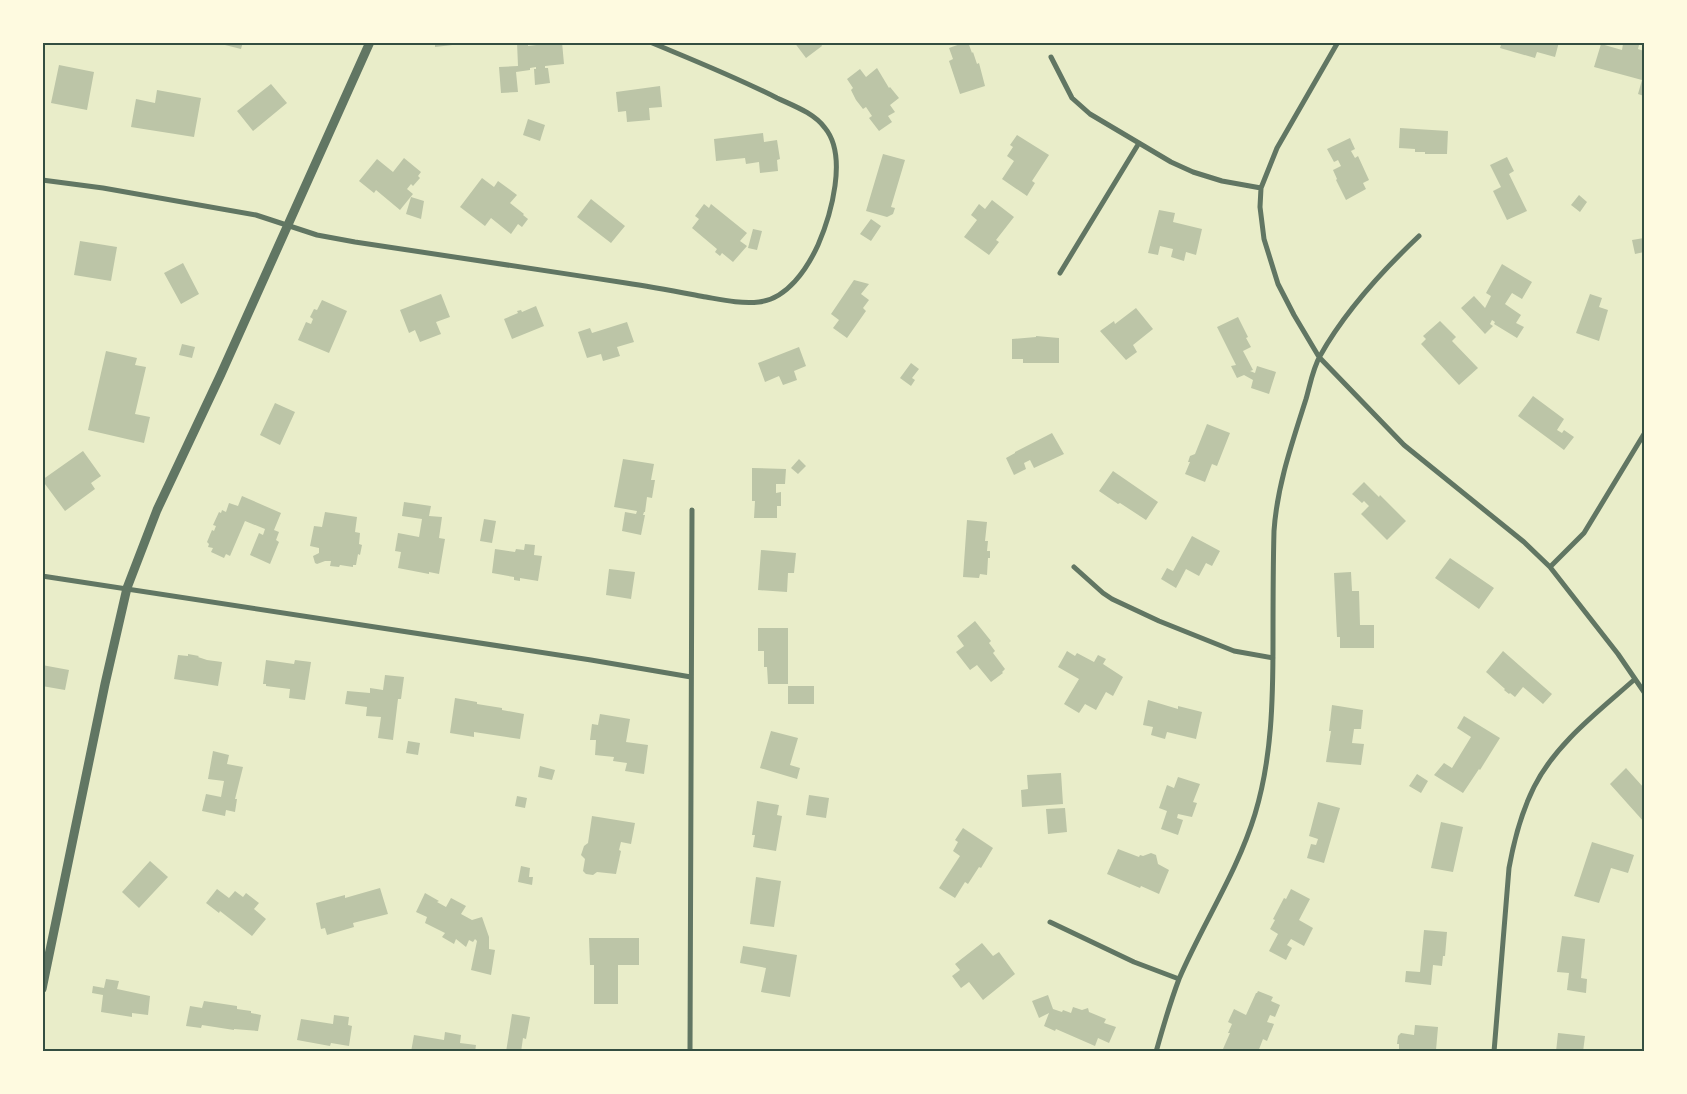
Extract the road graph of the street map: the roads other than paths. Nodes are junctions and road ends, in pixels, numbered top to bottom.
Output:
1 (370, 42) edge
2 (650, 42) edge
3 (1338, 42) edge
4 (1051, 57) dead end
5 (1139, 143) junction
6 (42, 180) edge
7 (1261, 188) junction
8 (288, 226) junction
9 (1419, 236) dead end
10 (1060, 273) dead end
11 (1319, 357) junction
12 (1644, 434) edge
13 (692, 510) dead end
14 (1074, 567) dead end
15 (1550, 567) junction
16 (42, 576) edge
17 (127, 588) junction
18 (1273, 658) junction
19 (691, 677) junction
20 (1635, 679) junction
21 (1644, 692) edge
22 (1050, 922) dead end
23 (1179, 980) junction
24 (42, 989) edge
25 (690, 1052) edge
26 (1156, 1052) edge
27 (1494, 1052) edge

1 - 8 street
2 - 8 street
3 - 7 street
4 - 5 street
5 - 7 street
5 - 10 street
6 - 8 street
7 - 11 street
8 - 17 street
9 - 11 street
11 - 15 street
11 - 18 street
12 - 15 street
13 - 19 street
14 - 18 street
15 - 20 street
16 - 17 street
17 - 19 street
17 - 24 street
18 - 23 street
19 - 25 street
20 - 21 street
20 - 27 street
22 - 23 street
23 - 26 street

